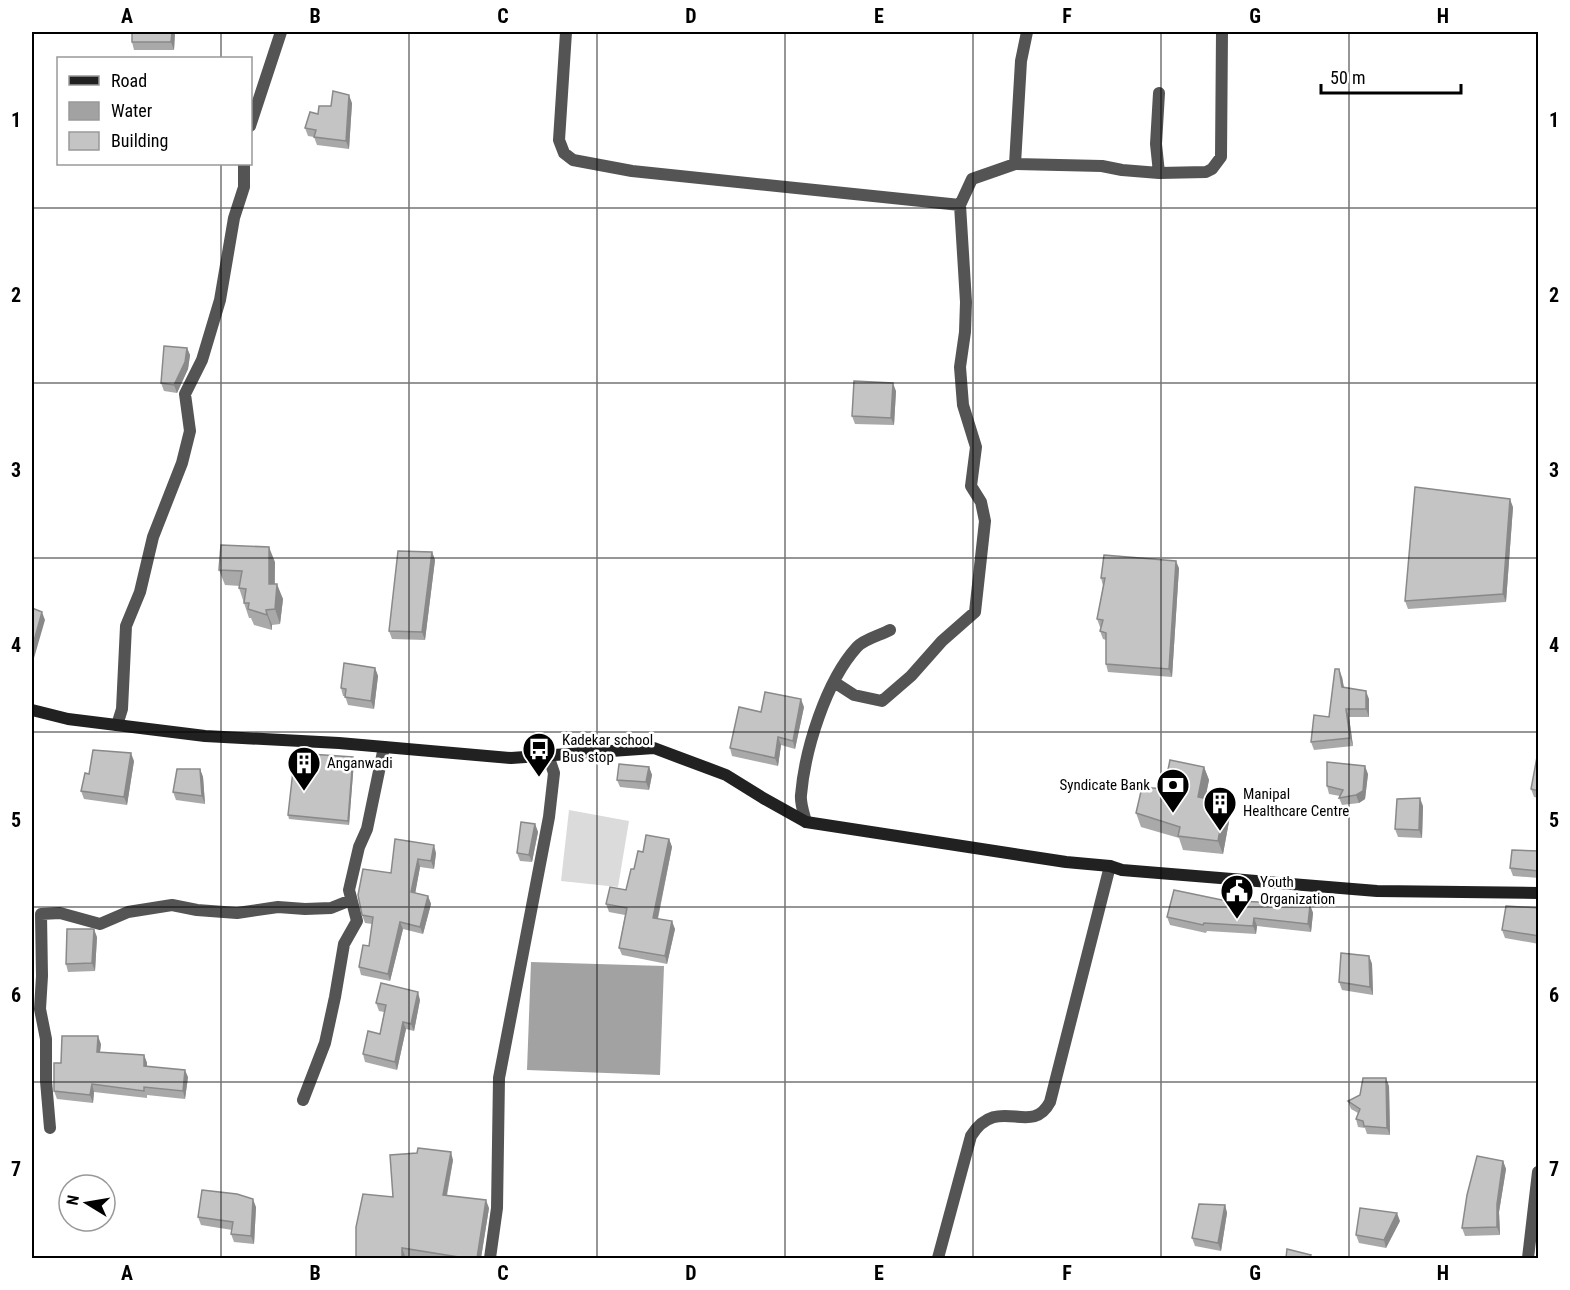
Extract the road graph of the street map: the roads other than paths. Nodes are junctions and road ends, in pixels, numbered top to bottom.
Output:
1 (281, 32) edge
2 (567, 32) edge
3 (1027, 32) edge
4 (1222, 32) edge
5 (1159, 93) dead end
6 (252, 120) edge
7 (1015, 164) junction
8 (244, 165) edge
9 (1159, 173) junction
10 (960, 205) junction
11 (890, 630) dead end
12 (834, 682) junction
13 (32, 710) edge
14 (117, 725) junction
15 (384, 747) junction
16 (548, 755) junction
17 (806, 822) junction
18 (1110, 866) junction
19 (1539, 893) edge
20 (351, 900) junction
21 (303, 1100) dead end
22 (50, 1128) dead end
23 (1539, 1172) edge
24 (490, 1258) edge
25 (938, 1258) edge
26 (1528, 1258) edge

1 - 6 street
2 - 10 street
3 - 7 street
4 - 9 street
5 - 9 street
7 - 9 street
7 - 10 street
8 - 14 street
10 - 12 street
11 - 12 street
12 - 17 street
13 - 14 main road
14 - 15 main road
15 - 16 main road
15 - 20 street
16 - 17 main road
16 - 24 street
17 - 18 main road
18 - 19 main road
18 - 25 street
20 - 21 street
20 - 22 street
23 - 26 street

